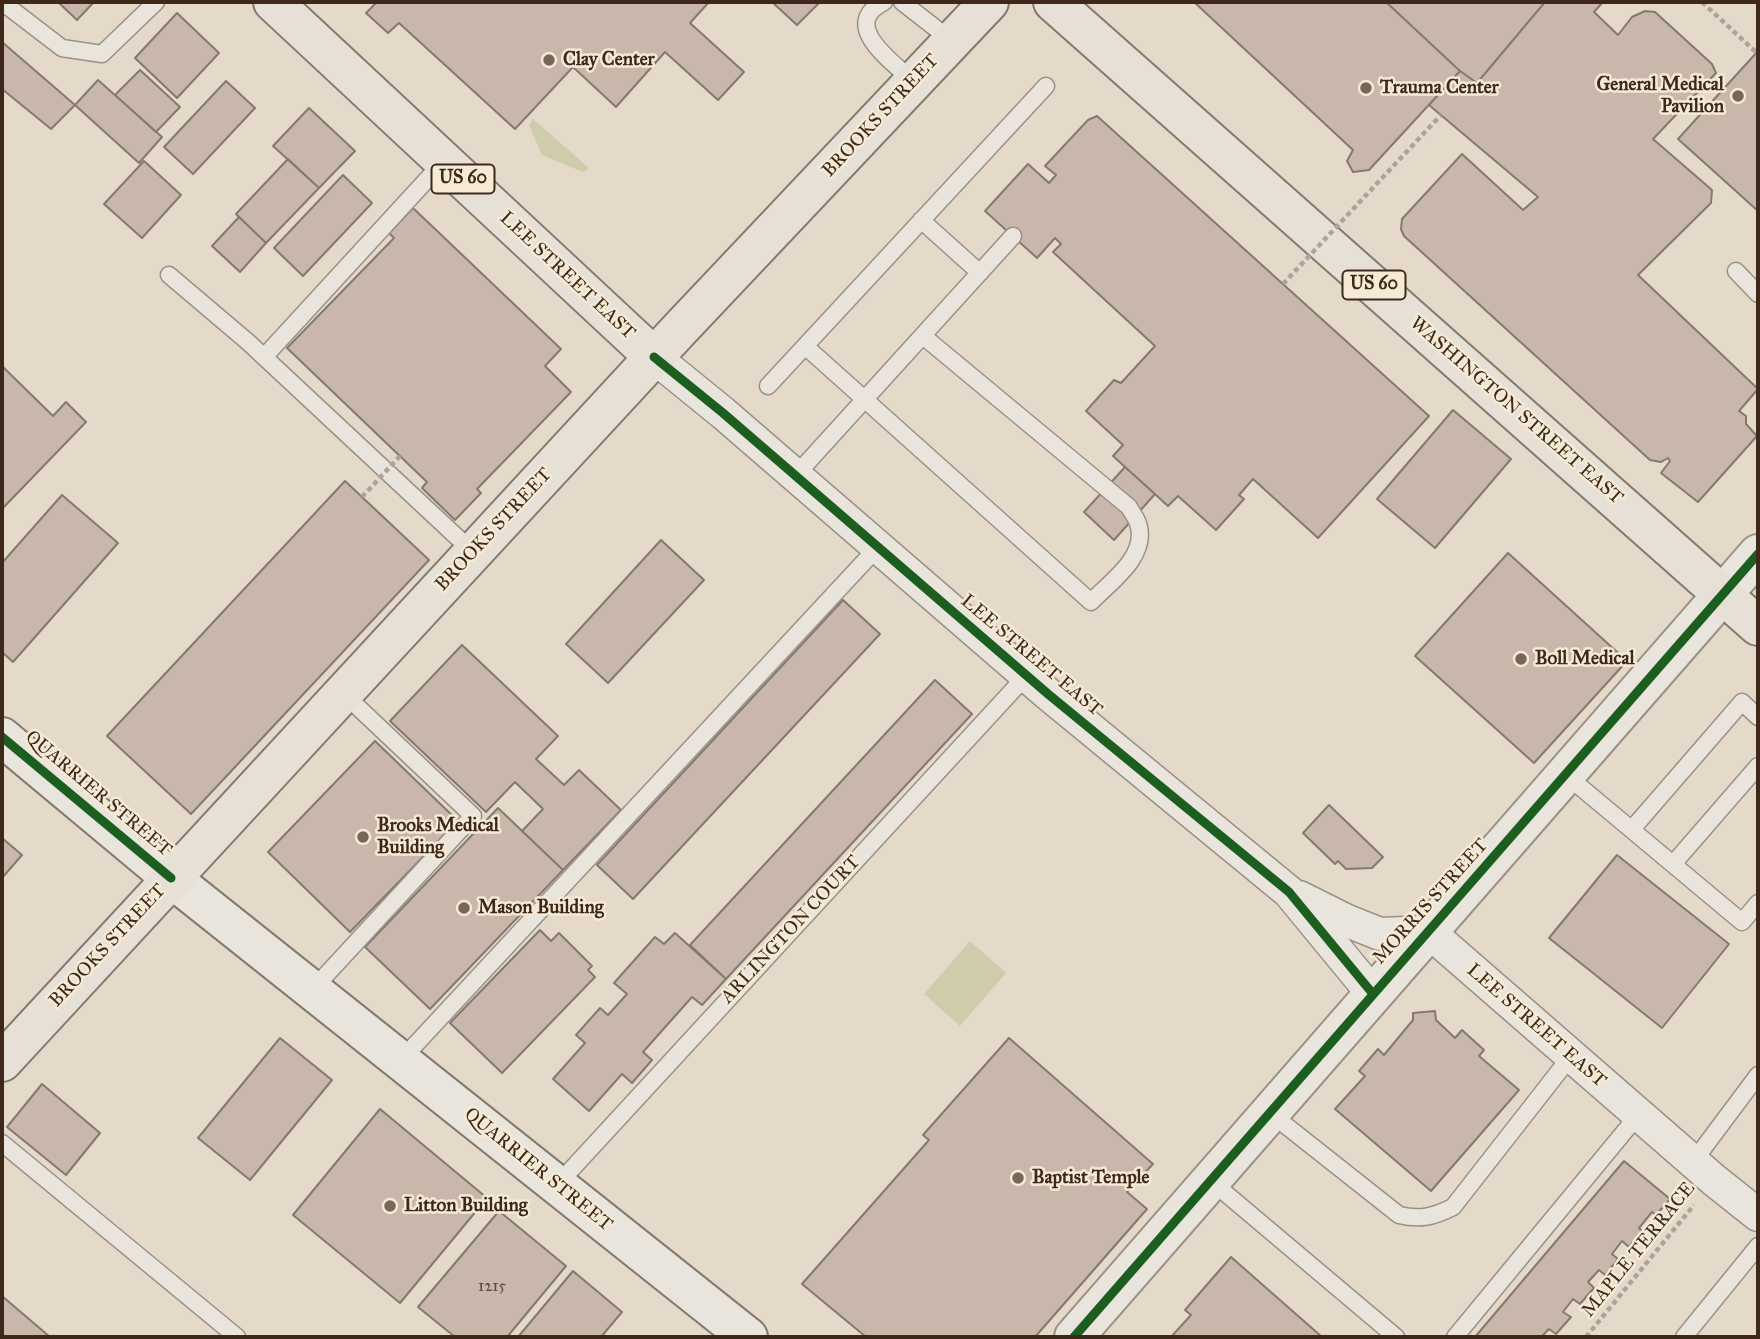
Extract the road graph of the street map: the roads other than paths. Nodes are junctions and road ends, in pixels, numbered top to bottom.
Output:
1 (2, 2) edge
2 (156, 2) edge
3 (272, 2) edge
4 (884, 2) edge
5 (902, 2) edge
6 (989, 2) edge
7 (1053, 2) edge
8 (952, 41) junction
9 (914, 82) junction
10 (1046, 86) dead end
11 (444, 162) junction
12 (921, 220) junction
13 (1013, 236) dead end
14 (1735, 271) dead end
15 (980, 273) junction
16 (169, 275) dead end
17 (1758, 294) edge
18 (923, 336) junction
19 (805, 346) junction
20 (264, 357) junction
21 (654, 357) junction
22 (768, 386) dead end
23 (865, 399) junction
24 (795, 476) junction
25 (877, 548) junction
26 (473, 552) junction
27 (1758, 554) edge
28 (1724, 593) junction
29 (1758, 626) edge
30 (1026, 676) junction
31 (343, 693) junction
32 (1758, 717) edge
33 (2, 737) edge
34 (1758, 766) edge
35 (1566, 775) junction
36 (1632, 829) junction
37 (1673, 864) junction
38 (171, 878) junction
39 (1289, 892) junction
40 (1758, 903) edge
41 (1429, 932) junction
42 (313, 989) junction
43 (1373, 994) junction
44 (1571, 1056) junction
45 (401, 1060) junction
46 (2, 1062) edge
47 (1758, 1075) edge
48 (1270, 1113) junction
49 (1639, 1114) junction
50 (2, 1143) edge
51 (1704, 1171) junction
52 (1211, 1181) junction
53 (556, 1185) junction
54 (1758, 1215) edge
55 (1758, 1247) edge
56 (237, 1337) edge
57 (748, 1337) edge
58 (1074, 1337) edge
59 (1396, 1337) edge
60 (1455, 1337) edge
61 (1685, 1337) edge

1 - 2 lane
3 - 11 main road, LEE STREET EAST / US 60
4 - 9 lane
5 - 8 lane
6 - 8 main road, BROOKS STREET
7 - 28 main road, WASHINGTON STREET EAST / US 60
8 - 9 main road, BROOKS STREET
9 - 21 main road, BROOKS STREET
10 - 12 lane
11 - 20 lane
11 - 21 main road, LEE STREET EAST / US 60
12 - 15 lane
12 - 19 lane
13 - 15 lane
14 - 17 lane
15 - 18 lane
16 - 20 lane
18 - 23 lane
18 - 23 lane
19 - 22 lane
19 - 23 lane
20 - 26 lane
21 - 24 street, LEE STREET EAST
21 - 26 main road, BROOKS STREET
23 - 24 lane
24 - 25 street, LEE STREET EAST
25 - 30 street, LEE STREET EAST
25 - 45 lane
26 - 31 main road, BROOKS STREET
27 - 28 street, MORRIS STREET
28 - 29 main road, WASHINGTON STREET EAST / US 60
28 - 35 street, MORRIS STREET
30 - 39 street, LEE STREET EAST
30 - 53 lane, ARLINGTON COURT
31 - 38 main road, BROOKS STREET
31 - 42 lane
32 - 36 lane
33 - 38 street, QUARRIER STREET
34 - 37 lane
35 - 36 lane
35 - 41 street, MORRIS STREET
36 - 37 lane
37 - 40 lane
38 - 42 street, QUARRIER STREET
38 - 46 main road, BROOKS STREET
39 - 41 street, LEE STREET EAST
39 - 43 street, LEE STREET EAST
41 - 43 street, MORRIS STREET
41 - 44 street, LEE STREET EAST
42 - 45 street, QUARRIER STREET
43 - 48 street, MORRIS STREET
44 - 48 lane
44 - 49 street, LEE STREET EAST
45 - 53 street, QUARRIER STREET
47 - 51 lane
48 - 52 street, MORRIS STREET
49 - 51 street, LEE STREET EAST
49 - 60 lane
50 - 56 lane
51 - 54 street, LEE STREET EAST
52 - 58 street, MORRIS STREET
52 - 59 lane
53 - 57 street, QUARRIER STREET
55 - 61 lane

